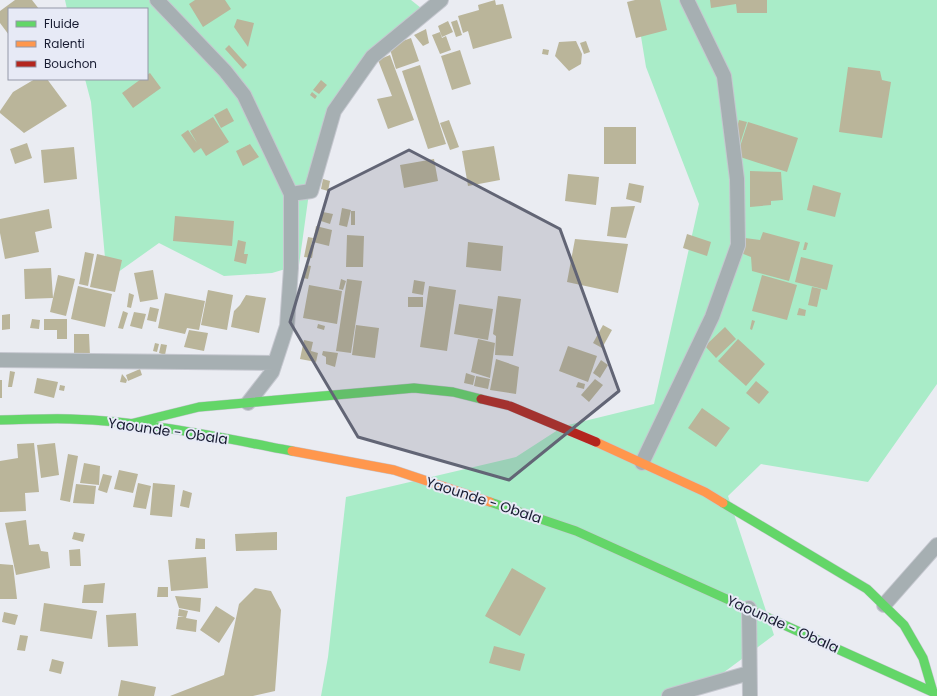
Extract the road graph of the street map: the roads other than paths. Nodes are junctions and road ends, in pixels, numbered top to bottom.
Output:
1 (157, 0) edge
2 (441, 0) edge
3 (687, 0) edge
4 (291, 194) junction
5 (0, 360) edge
6 (275, 363) junction
7 (248, 403) junction
8 (0, 420) edge
9 (128, 424) junction
10 (642, 463) junction
11 (937, 545) edge
12 (884, 605) junction
13 (749, 608) junction
14 (750, 673) junction
15 (935, 693) edge
16 (669, 696) edge
17 (750, 696) edge

1 - 4 street
2 - 4 street
3 - 10 street
4 - 6 street
5 - 6 street
6 - 7 street
7 - 9 main road
7 - 10 main road
8 - 9 main road, Yaounde - Obala
9 - 13 main road, Yaounde - Obala
10 - 12 main road
11 - 12 street
12 - 15 main road
13 - 14 street
13 - 15 main road, Yaounde - Obala
14 - 16 street
14 - 17 street

